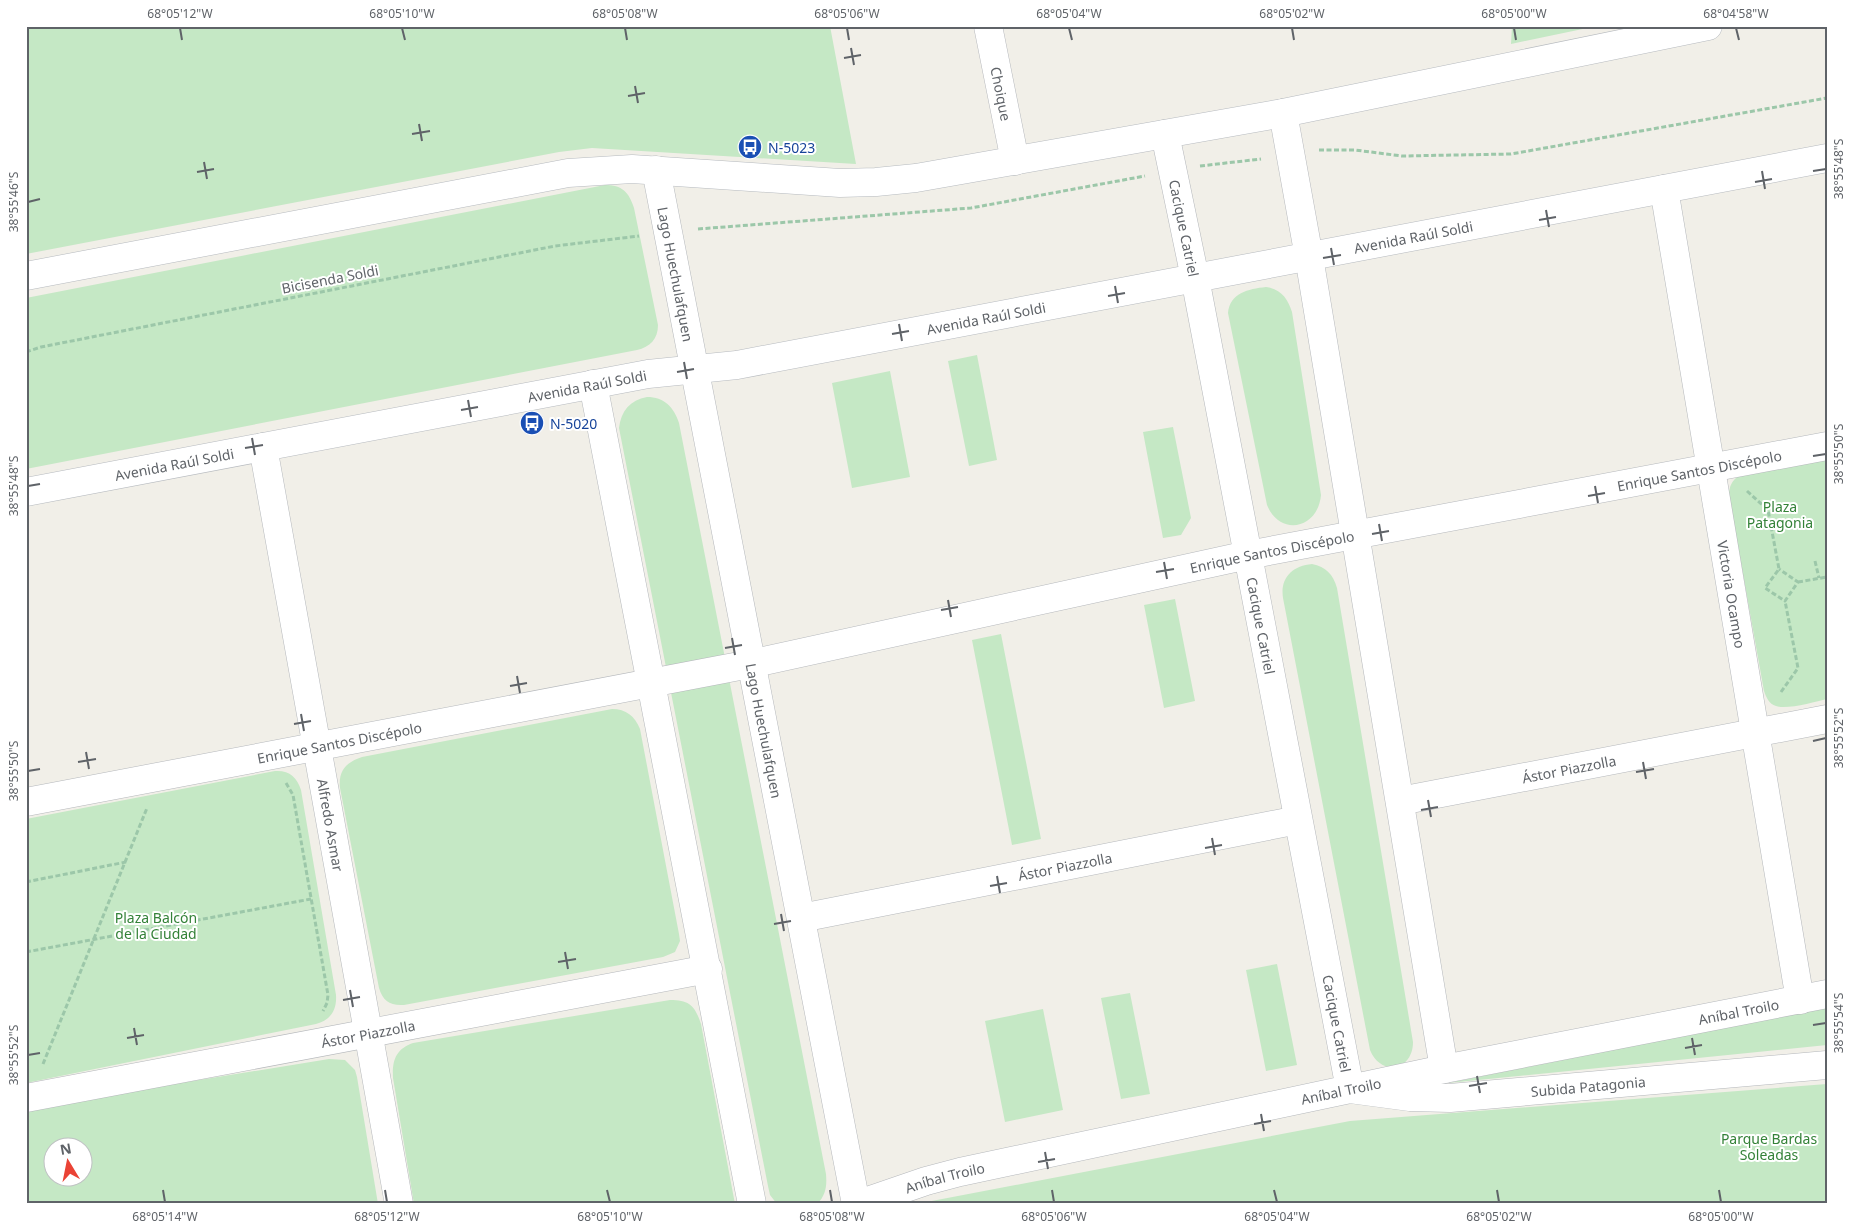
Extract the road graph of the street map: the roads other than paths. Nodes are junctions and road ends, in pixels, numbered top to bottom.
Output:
1 (988, 26) edge
2 (1708, 26) edge
3 (1283, 113) junction
4 (1165, 134) junction
5 (1827, 158) edge
6 (1015, 161) junction
7 (656, 170) junction
8 (1664, 189) junction
9 (1309, 256) junction
10 (26, 276) edge
11 (1195, 278) junction
12 (695, 369) junction
13 (594, 384) junction
14 (1827, 446) edge
15 (263, 447) junction
16 (1711, 468) junction
17 (26, 492) edge
18 (1356, 535) junction
19 (1248, 555) junction
20 (750, 664) junction
21 (651, 683) junction
22 (1827, 720) edge
23 (1756, 733) junction
24 (317, 747) junction
25 (1400, 801) junction
26 (26, 802) edge
27 (1298, 820) junction
28 (801, 918) junction
29 (708, 969) junction
30 (1827, 994) edge
31 (1800, 1000) junction
32 (368, 1034) junction
33 (1827, 1065) edge
34 (1444, 1069) junction
35 (1350, 1089) junction
36 (26, 1098) edge
37 (399, 1204) edge
38 (752, 1204) edge
39 (857, 1204) edge

1 - 6 street, Choique
2 - 3 street
3 - 4 street
3 - 9 street
4 - 6 street
4 - 11 street, Cacique Catriel
5 - 8 street, Avenida Raúl Soldi
6 - 7 street
7 - 10 street
7 - 12 street, Lago Huechulafquen
8 - 9 street, Avenida Raúl Soldi
8 - 16 street, Victoria Ocampo
9 - 11 street, Avenida Raúl Soldi
9 - 18 street
11 - 12 street, Avenida Raúl Soldi
11 - 19 street, Cacique Catriel
12 - 13 street, Avenida Raúl Soldi
12 - 20 street, Lago Huechulafquen
13 - 15 street, Avenida Raúl Soldi
13 - 21 street
14 - 16 street, Enrique Santos Discépolo
15 - 17 street, Avenida Raúl Soldi
15 - 24 street, Alfredo Asmar
16 - 18 street, Enrique Santos Discépolo
16 - 23 street, Victoria Ocampo
18 - 19 street, Enrique Santos Discépolo
18 - 25 street
19 - 20 street, Enrique Santos Discépolo
19 - 27 street, Cacique Catriel
20 - 21 street, Enrique Santos Discépolo
20 - 28 street, Lago Huechulafquen
21 - 24 street, Enrique Santos Discépolo
21 - 29 street
22 - 23 street, Ástor Piazzolla
23 - 25 street, Ástor Piazzolla
23 - 31 street, Victoria Ocampo
24 - 26 street, Enrique Santos Discépolo
24 - 32 street, Alfredo Asmar
25 - 34 street
27 - 28 street, Ástor Piazzolla
27 - 35 street, Cacique Catriel
28 - 39 street, Lago Huechulafquen
29 - 32 street, Ástor Piazzolla
29 - 38 street
30 - 31 street, Aníbal Troilo
31 - 34 street, Aníbal Troilo
32 - 36 street, Ástor Piazzolla
32 - 37 street, Alfredo Asmar
33 - 35 street, Subida Patagonia
34 - 35 street, Aníbal Troilo
35 - 39 street, Aníbal Troilo

